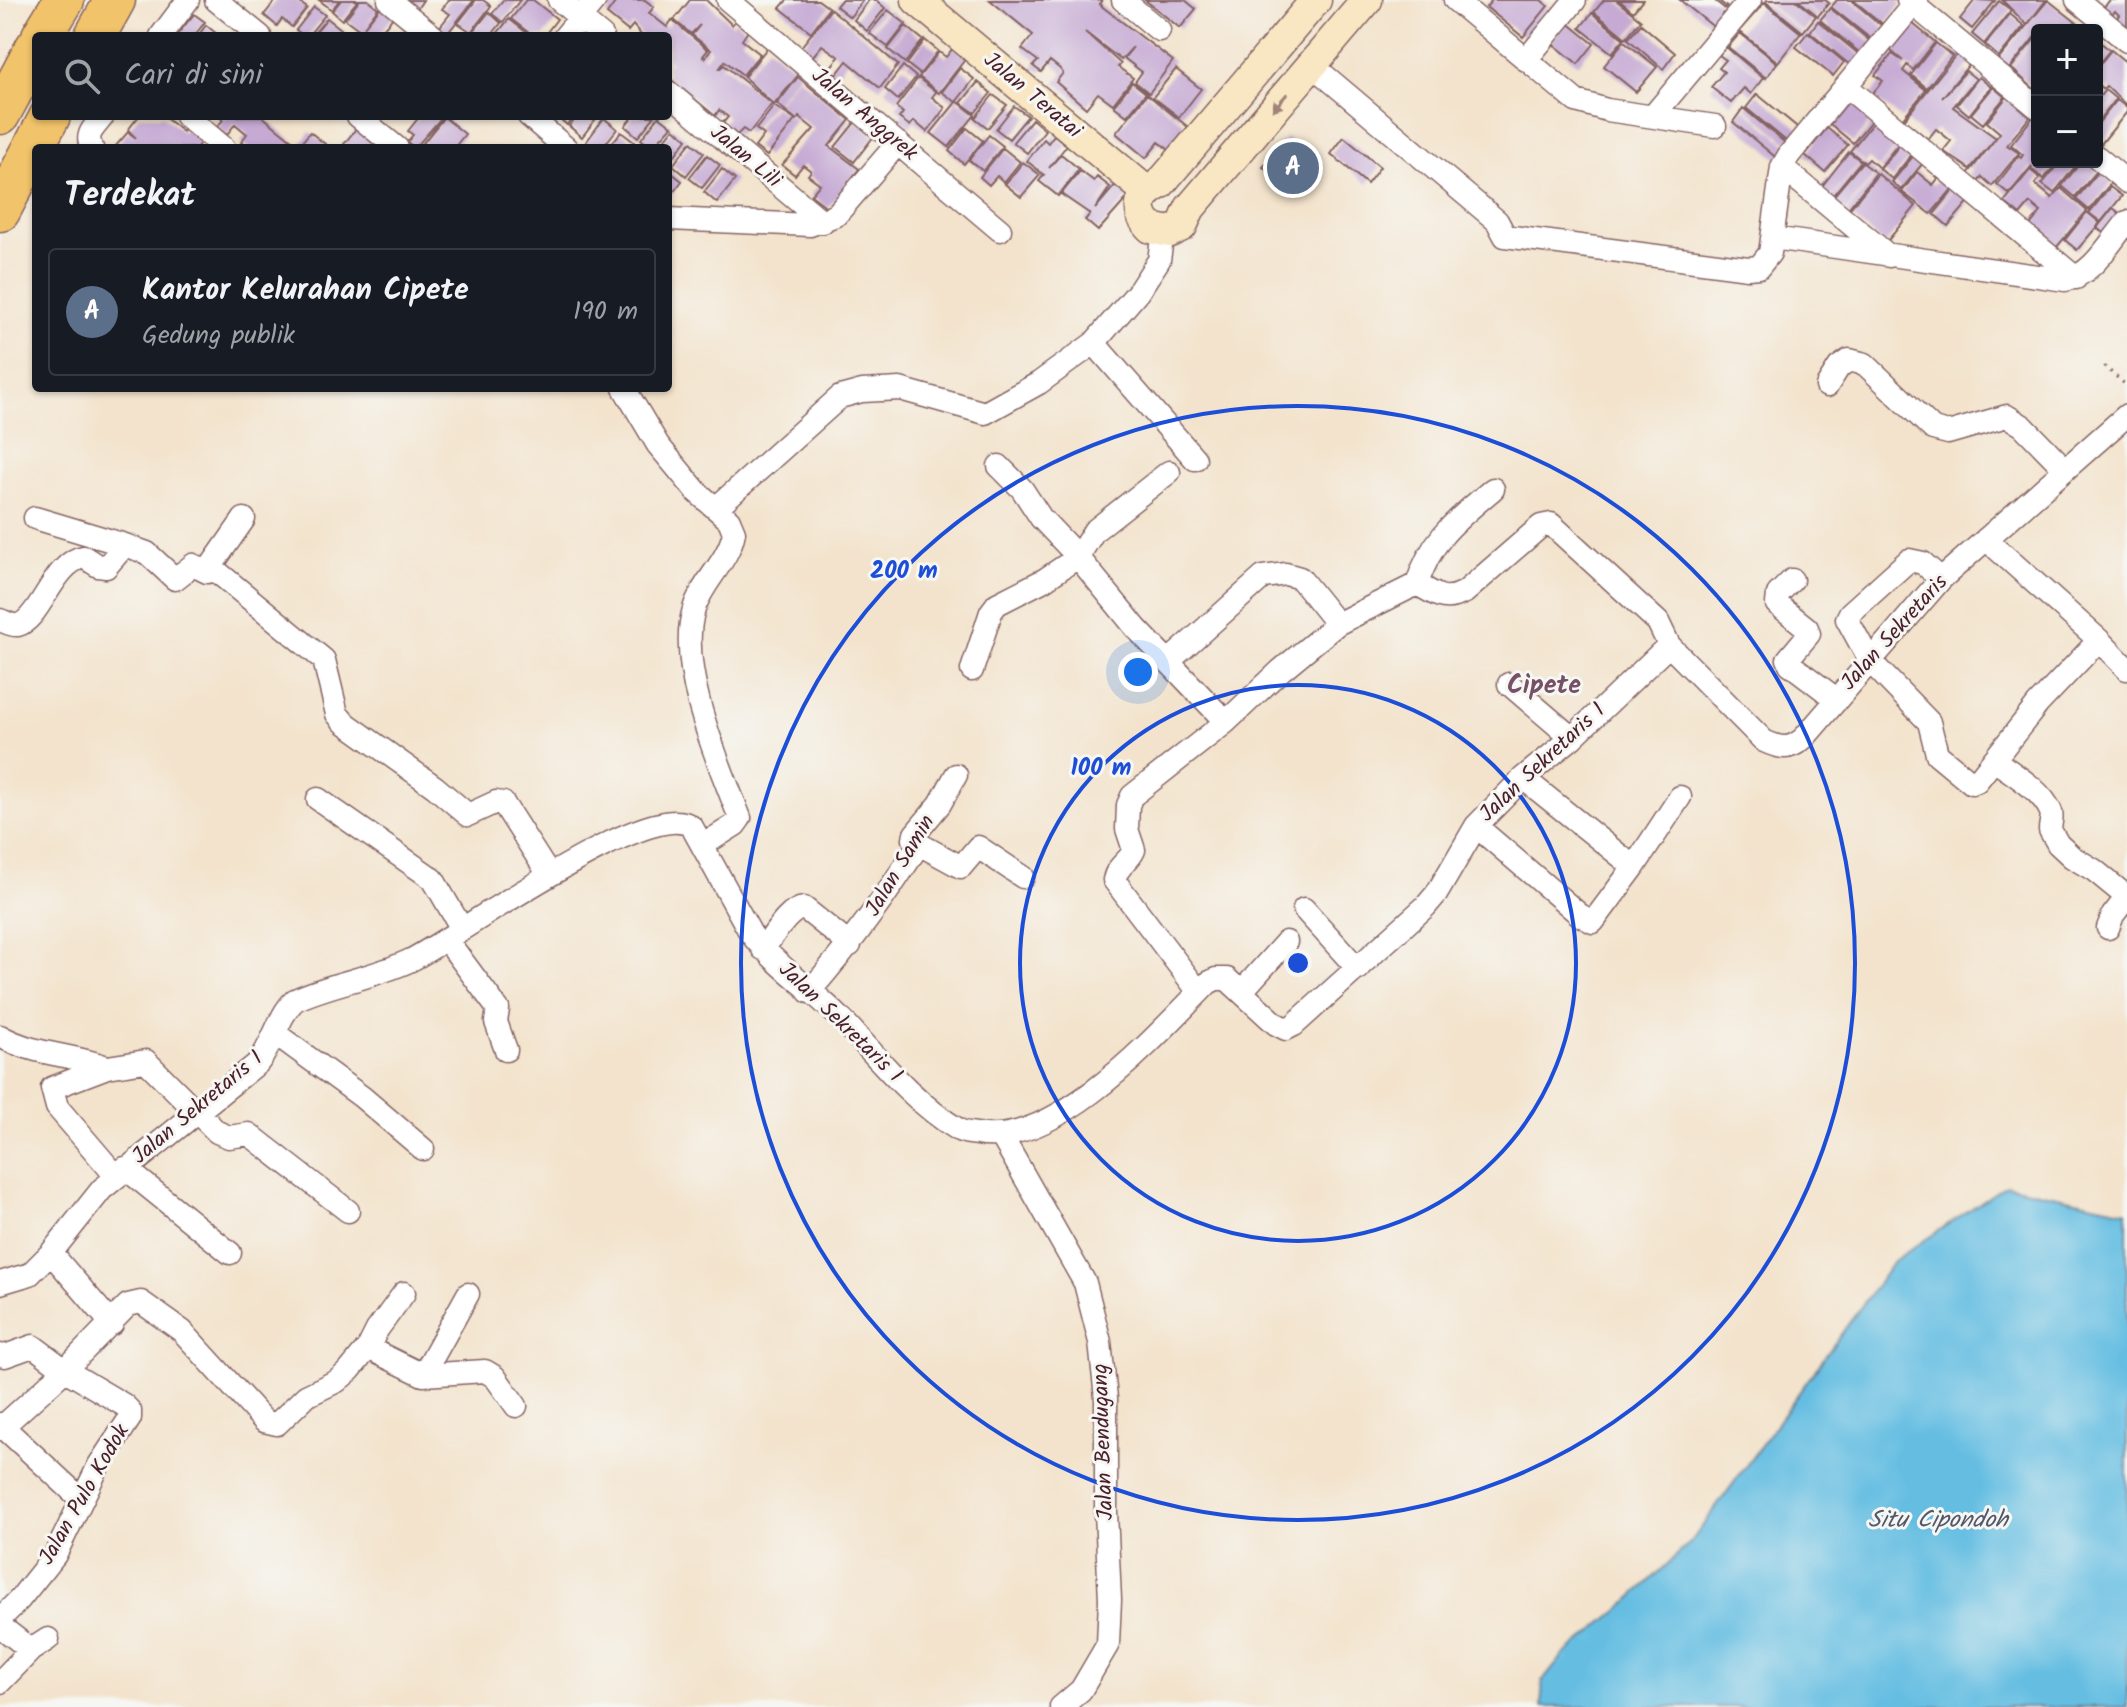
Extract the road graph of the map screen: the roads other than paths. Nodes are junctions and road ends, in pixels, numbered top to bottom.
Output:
1 (64, 0) edge
2 (115, 0) edge
3 (188, 0) edge
4 (216, 0) edge
5 (389, 0) edge
6 (559, 0) edge
7 (728, 0) edge
8 (917, 0) edge
9 (1123, 0) edge
10 (1316, 0) edge
11 (1367, 0) edge
12 (1455, 0) edge
13 (1575, 0) edge
14 (1750, 0) edge
15 (2077, 0) edge
16 (1913, 2) edge
17 (587, 9) edge
18 (1159, 30) dead end
19 (44, 32) edge
20 (97, 32) edge
21 (164, 32) edge
22 (255, 32) edge
23 (428, 32) edge
24 (568, 32) edge
25 (600, 32) edge
26 (2127, 41) edge
27 (32, 51) edge
28 (32, 54) edge
29 (1526, 60) junction
30 (1312, 65) junction
31 (1846, 86) junction
32 (0, 91) edge
33 (672, 95) edge
34 (2031, 102) edge
35 (0, 114) edge
36 (1653, 116) junction
37 (48, 120) edge
38 (100, 120) edge
39 (191, 120) edge
40 (363, 120) edge
41 (534, 120) edge
42 (1715, 126) dead end
43 (898, 143) junction
44 (35, 144) edge
45 (89, 144) edge
46 (219, 144) edge
47 (392, 144) edge
48 (561, 144) edge
49 (32, 150) edge
50 (2103, 162) edge
51 (1782, 167) junction
52 (2127, 182) edge
53 (1153, 188) junction
54 (1190, 208) junction
55 (0, 211) edge
56 (672, 219) edge
57 (823, 222) junction
58 (2127, 222) edge
59 (1000, 230) dead end
60 (1163, 232) junction
61 (1773, 238) junction
62 (1889, 257) junction
63 (2076, 278) junction
64 (1094, 343) junction
65 (1827, 386) dead end
66 (626, 392) edge
67 (2127, 415) edge
68 (1195, 459) dead end
69 (999, 466) dead end
70 (2065, 469) junction
71 (1169, 472) dead end
72 (1493, 489) dead end
73 (716, 508) junction
74 (35, 518) dead end
75 (244, 519) dead end
76 (1986, 539) junction
77 (125, 545) junction
78 (1078, 557) junction
79 (207, 572) junction
80 (1941, 579) junction
81 (1792, 580) dead end
82 (1417, 584) junction
83 (0, 620) edge
84 (1337, 624) junction
85 (2099, 640) junction
86 (1669, 645) junction
87 (1870, 661) junction
88 (1168, 662) junction
89 (2127, 669) edge
90 (972, 670) dead end
91 (1509, 684) dead end
92 (1836, 699) junction
93 (1226, 722) junction
94 (1572, 738) junction
95 (1994, 760) junction
96 (956, 775) dead end
97 (1523, 778) junction
98 (1680, 797) dead end
99 (318, 799) dead end
100 (1476, 826) junction
101 (919, 844) junction
102 (703, 845) junction
103 (1634, 867) junction
104 (549, 875) junction
105 (1023, 877) dead end
106 (2127, 897) edge
107 (1304, 909) dead end
108 (2108, 928) dead end
109 (454, 934) junction
110 (1286, 942) dead end
111 (850, 945) junction
112 (763, 949) junction
113 (1358, 969) junction
114 (1242, 991) junction
115 (809, 992) junction
116 (1199, 992) junction
117 (276, 1034) junction
118 (0, 1036) edge
119 (506, 1050) dead end
120 (107, 1067) junction
121 (195, 1113) junction
122 (1002, 1137) junction
123 (423, 1149) dead end
124 (121, 1172) junction
125 (348, 1211) dead end
126 (51, 1253) junction
127 (230, 1253) dead end
128 (0, 1283) edge
129 (404, 1293) dead end
130 (468, 1294) dead end
131 (112, 1324) junction
132 (368, 1348) junction
133 (0, 1355) edge
134 (65, 1370) junction
135 (423, 1375) junction
136 (516, 1406) dead end
137 (1, 1426) edge
138 (82, 1500) junction
139 (0, 1619) edge
140 (0, 1626) edge
141 (0, 1682) edge
142 (1061, 1707) edge

1 - 19 highway
2 - 20 highway
3 - 21 street
4 - 22 street
5 - 23 street
6 - 17 street
7 - 43 street, Jalan Anggrek
8 - 53 street, Jalan Teratai
9 - 18 street
10 - 53 street
11 - 30 street
12 - 29 street
13 - 29 street
14 - 36 street
15 - 26 street
16 - 31 street
16 - 34 street
17 - 24 street
17 - 25 street
27 - 32 highway
28 - 35 highway
29 - 36 street
30 -> 54 street
30 - 61 street
31 - 51 street
31 - 63 street
33 - 57 street, Jalan Lili
36 - 42 street
37 - 44 highway
38 - 45 street
39 - 46 street
40 - 47 street
41 - 48 street
43 - 57 street
43 - 59 street, Jalan Anggrek
49 - 55 highway
50 - 52 street
51 - 61 street
51 - 62 street
53 - 54 street
53 - 60 street
54 - 60 street
56 - 57 street
58 - 63 street
60 - 64 street
61 - 62 street
62 - 63 street
64 - 68 street
64 - 73 street
65 - 70 street
66 - 73 street
67 - 70 street, Jalan Sekretaris
69 - 78 street
70 - 76 street, Jalan Sekretaris
71 - 78 street
72 - 82 street
73 - 102 street
74 - 77 street
75 - 79 street
76 - 80 street, Jalan Sekretaris
76 - 85 street
77 - 79 street
77 - 83 street
78 - 88 street
78 - 90 street
79 - 104 street
80 - 87 street, Jalan Sekretaris
80 - 87 street
81 - 92 street
82 - 84 street
82 - 86 street
84 - 88 street
84 - 93 street
85 - 89 street
85 - 95 street
86 - 92 street, Jalan Sekretaris
86 - 94 street, Jalan Sekretaris 1
87 - 92 street, Jalan Sekretaris
87 - 95 street
88 - 93 street
91 - 94 street
93 - 116 street
94 - 97 street, Jalan Sekretaris 1
95 - 106 street
96 - 101 street, Jalan Samin
97 - 100 street, Jalan Sekretaris 1
97 - 103 street
98 - 103 street
99 - 109 street
100 - 103 street
100 - 113 street, Jalan Sekretaris 1
101 - 105 street
101 - 111 street, Jalan Samin
102 - 104 street, Jalan Sekretaris 1
102 - 112 street, Jalan Sekretaris 1
104 - 109 street, Jalan Sekretaris 1
106 - 108 street
107 - 113 street
109 - 117 street, Jalan Sekretaris 1
109 - 119 street
110 - 114 street
111 - 112 street
111 - 115 street, Jalan Samin
112 - 115 street, Jalan Sekretaris 1
113 - 114 street, Jalan Sekretaris 1
114 - 116 street
115 - 122 street, Jalan Sekretaris 1
116 - 122 street, Jalan Sekretaris 1
117 - 121 street, Jalan Sekretaris 1
117 - 123 street
118 - 120 street
120 - 121 street
120 - 124 street
121 - 124 street, Jalan Sekretaris 1
121 - 125 street
122 - 142 street, Jalan Bendugang
124 - 126 street, Jalan Sekretaris 1
124 - 127 street
126 - 128 street, Jalan Sekretaris 1
126 - 131 street
129 - 132 street
130 - 135 street
131 - 132 street
131 - 134 street
132 - 135 street
133 - 134 street, Jalan Pulo Kodok
134 - 137 street
134 - 138 street, Jalan Pulo Kodok
135 - 136 street
137 - 138 street
138 - 139 street, Jalan Pulo Kodok
140 - 141 street

